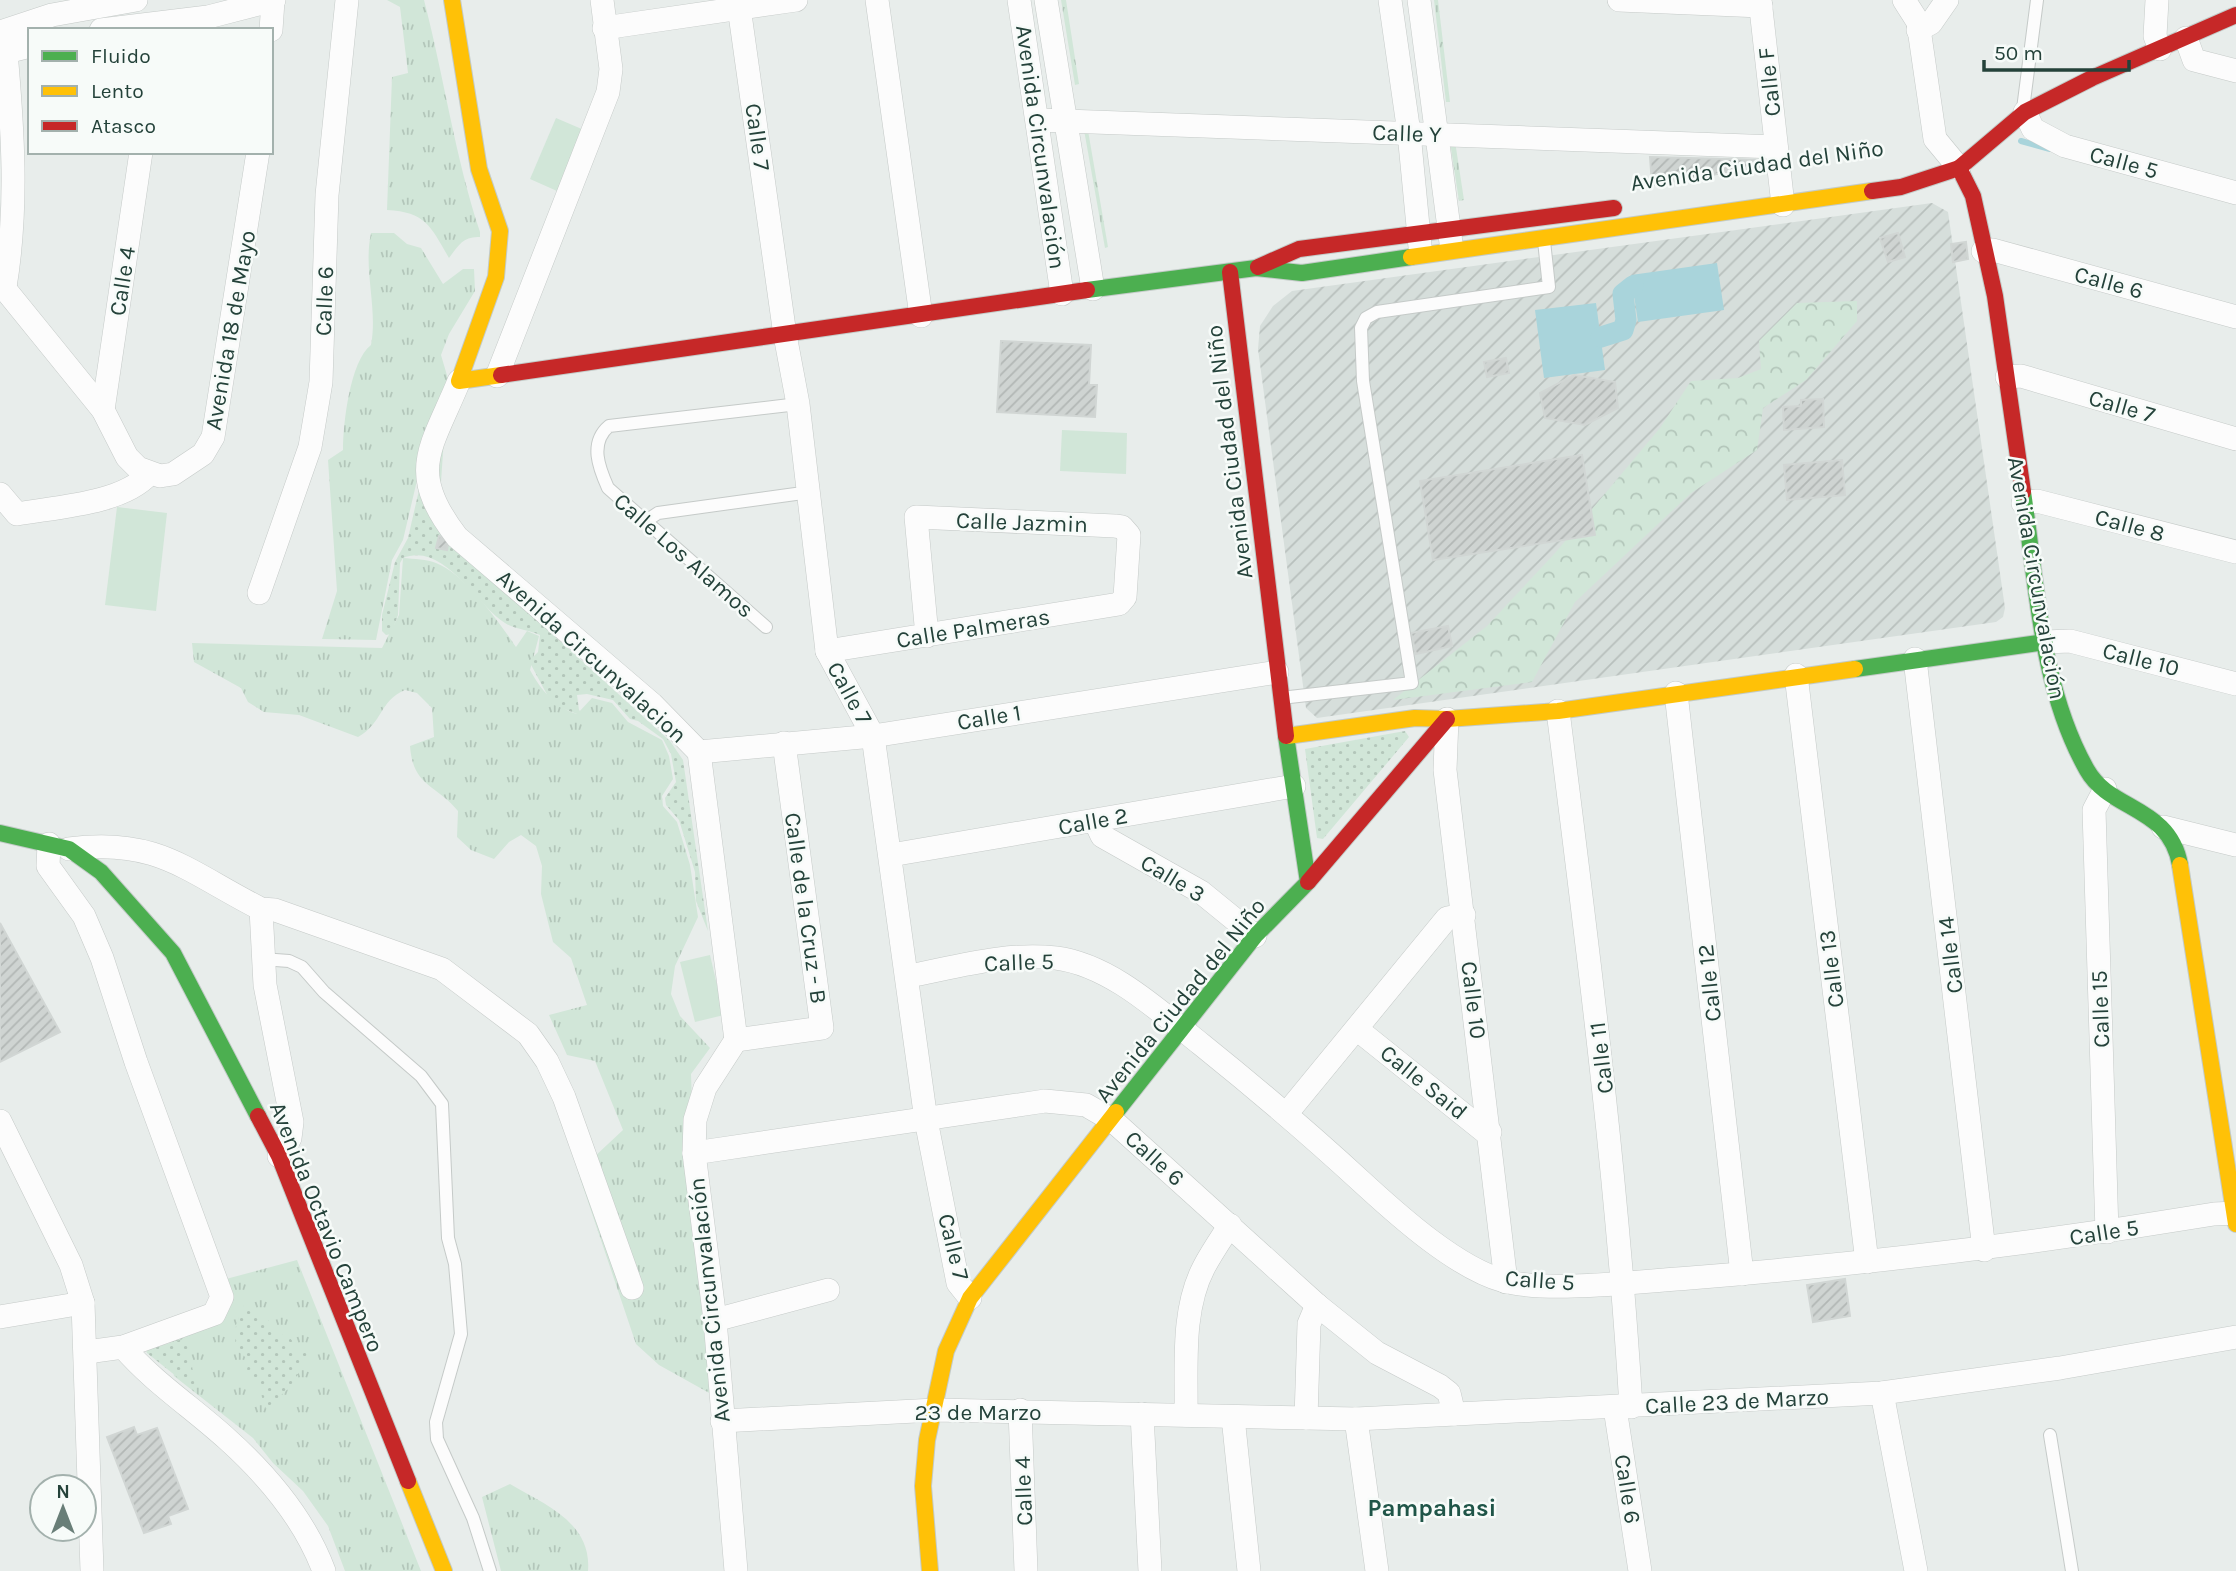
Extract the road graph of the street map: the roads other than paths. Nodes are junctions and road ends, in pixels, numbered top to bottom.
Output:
1 (136, 0) edge
2 (346, 0) edge
3 (452, 0) edge
4 (602, 0) edge
5 (796, 0) edge
6 (877, 0) edge
7 (1019, 0) edge
8 (1046, 0) edge
9 (1390, 0) edge
10 (1419, 0) edge
11 (1619, 0) edge
12 (1904, 0) edge
13 (1928, 0) edge
14 (1947, 0) edge
15 (2036, 0) edge
16 (2157, 0) edge
17 (265, 2) edge
18 (1760, 3) edge
19 (739, 4) edge
20 (49, 8) edge
21 (2236, 15) edge
22 (160, 26) edge
23 (1918, 26) junction
24 (130, 28) edge
25 (271, 28) edge
26 (604, 28) junction
27 (2186, 38) junction
28 (2, 44) edge
29 (28, 46) edge
30 (2160, 49) junction
31 (2236, 71) edge
32 (2025, 112) junction
33 (1038, 120) junction
34 (1064, 121) junction
35 (1409, 133) junction
36 (1438, 134) junction
37 (1776, 146) junction
38 (141, 154) edge
39 (258, 154) edge
40 (1959, 168) junction
41 (1899, 169) dead end
42 (1936, 174) junction
43 (1781, 191) junction
44 (2236, 192) edge
45 (1634, 205) dead end
46 (1449, 229) junction
47 (1418, 233) junction
48 (1544, 241) junction
49 (1983, 251) junction
50 (1452, 253) junction
51 (1421, 257) junction
52 (1256, 268) junction
53 (1230, 272) junction
54 (3, 285) edge
55 (1093, 289) junction
56 (1062, 293) junction
57 (921, 316) junction
58 (2236, 317) edge
59 (785, 335) junction
60 (498, 376) junction
61 (2007, 377) junction
62 (459, 381) junction
63 (798, 404) junction
64 (103, 410) junction
65 (2236, 439) edge
66 (149, 474) junction
67 (810, 492) junction
68 (0, 494) edge
69 (2023, 503) junction
70 (646, 521) junction
71 (2236, 552) edge
72 (259, 593) dead end
73 (1119, 604) joint
74 (766, 627) dead end
75 (927, 636) junction
76 (2045, 642) junction
77 (827, 651) junction
78 (1915, 659) junction
79 (1277, 672) junction
80 (1796, 675) junction
81 (2236, 684) edge
82 (1676, 693) junction
83 (1281, 698) junction
84 (1558, 711) junction
85 (1447, 719) junction
86 (873, 736) junction
87 (1287, 736) junction
88 (784, 743) junction
89 (699, 752) junction
90 (1294, 786) junction
91 (2105, 789) junction
92 (1095, 821) junction
93 (2163, 827) junction
94 (0, 833) edge
95 (2236, 845) edge
96 (59, 847) junction
97 (891, 855) junction
98 (1308, 882) junction
99 (261, 909) junction
100 (1464, 915) junction
101 (1255, 936) junction
102 (262, 959) junction
103 (908, 976) junction
104 (1181, 1029) junction
105 (1358, 1030) junction
106 (736, 1040) junction
107 (286, 1082) junction
108 (247, 1093) junction
109 (1287, 1113) junction
110 (926, 1120) junction
111 (1112, 1120) junction
112 (0, 1121) edge
113 (1490, 1132) junction
114 (694, 1153) junction
115 (279, 1156) junction
116 (2236, 1217) edge
117 (1230, 1225) junction
118 (2107, 1232) junction
119 (1984, 1250) junction
120 (1867, 1262) junction
121 (1742, 1274) junction
122 (1506, 1282) junction
123 (1624, 1283) junction
124 (632, 1288) dead end
125 (828, 1290) dead end
126 (970, 1298) junction
127 (83, 1303) junction
128 (1317, 1305) junction
129 (0, 1317) edge
130 (715, 1320) junction
131 (2236, 1337) edge
132 (123, 1347) junction
133 (87, 1352) junction
134 (1882, 1393) junction
135 (1623, 1407) junction
136 (935, 1410) junction
137 (1020, 1410) junction
138 (1142, 1414) junction
139 (1454, 1414) junction
140 (1186, 1415) junction
141 (1233, 1418) junction
142 (1306, 1418) junction
143 (1356, 1419) junction
144 (722, 1421) junction
145 (2050, 1435) dead end
146 (92, 1571) edge
147 (324, 1571) edge
148 (444, 1571) edge
149 (490, 1571) edge
150 (736, 1571) edge
151 (930, 1571) edge
152 (1026, 1571) edge
153 (1150, 1571) edge
154 (1249, 1571) edge
155 (1377, 1571) edge
156 (1640, 1571) edge
157 (1916, 1571) edge
158 (2072, 1571) edge

1 - 20 street
2 - 72 street, Calle 6
3 - 62 main road
4 - 26 street
5 - 19 street
6 - 57 street
7 - 33 street, Avenida Circunvalación
8 - 34 street, Avenida Circunvalación
9 - 35 street
10 - 36 street
11 - 18 street
12 - 23 street, Avenida Circunvalación
13 - 23 street
14 - 23 street
15 - 32 lane
16 - 30 street
17 - 22 street
17 - 25 street
18 - 37 street, Calle F
19 - 26 street
19 - 59 street, Calle 7
20 - 28 street
21 - 27 main road, Avenida Ciudad del Niño
22 - 24 street
23 - 40 street, Avenida Circunvalación
26 - 60 street
27 - 30 main road, Avenida Ciudad del Niño
27 - 31 street
28 - 29 street
28 - 54 street
30 - 32 main road, Avenida Ciudad del Niño
32 - 40 main road, Avenida Ciudad del Niño
32 - 44 street, Calle 5
33 - 34 street, Calle Y
33 - 56 street, Avenida Circunvalación
34 - 35 street, Calle Y
34 - 55 street, Avenida Circunvalación
35 - 36 street, Calle Y
35 - 47 street
36 - 37 street, Calle Y
36 - 46 street
37 - 43 street, Calle F
38 - 64 street, Calle 4
39 - 66 street, Avenida 18 de Mayo
40 - 42 main road, Avenida Ciudad del Niño
40 - 49 main road, Avenida Circunvalación
41 - 42 main road, Avenida Ciudad del Niño
42 - 43 main road, Avenida Ciudad del Niño
43 - 48 main road, Avenida Ciudad del Niño
45 - 46 main road, Avenida Ciudad del Niño
46 - 47 main road, Avenida Ciudad del Niño
46 - 50 street
47 - 51 street
47 - 52 main road, Avenida Ciudad del Niño
48 - 50 main road, Avenida Ciudad del Niño
48 - 83 lane
49 - 58 street, Calle 6
49 - 61 main road, Avenida Circunvalación
50 - 51 main road, Avenida Ciudad del Niño
51 - 52 main road, Avenida Ciudad del Niño
52 - 53 main road, Avenida Ciudad del Niño
53 - 55 main road
53 - 79 main road, Avenida Ciudad del Niño
54 - 64 street
55 - 56 main road
56 - 57 main road
57 - 59 main road
59 - 60 main road
59 - 63 street, Calle 7
60 - 62 main road
61 - 65 street, Calle 7
61 - 69 main road, Avenida Circunvalación
62 - 89 street, Avenida Circunvalacion
63 - 67 street, Calle 7
63 - 70 lane, Calle Los Alamos
64 - 66 street
66 - 68 street
67 - 70 lane
67 - 77 street, Calle 7
69 - 71 street, Calle 8
69 - 76 main road, Avenida Circunvalación
70 - 74 lane, Calle Los Alamos
73 - 75 street, Calle Palmeras
73 - 75 street, Calle Jazmin
75 - 77 street, Calle Palmeras
76 - 78 main road
76 - 81 street, Calle 10
76 - 91 main road, Avenida Circunvalación
77 - 86 street, Calle 7
78 - 80 main road
78 - 119 street, Calle 14
79 - 83 main road, Avenida Ciudad del Niño
79 - 86 street, Calle 1
80 - 82 main road
80 - 120 street, Calle 13
82 - 84 main road
82 - 121 street, Calle 12
83 - 87 main road, Avenida Ciudad del Niño
84 - 85 main road
84 - 123 street, Calle 11
85 - 87 main road
85 - 98 main road
85 - 100 street, Calle 10
86 - 88 street, Calle 1
86 - 97 street, Calle 7
87 - 90 main road, Avenida Ciudad del Niño
88 - 89 street, Calle 1
88 - 106 street, Calle de la Cruz - B
89 - 106 street, Avenida Circunvalacion
90 - 92 street, Calle 2
90 - 98 main road, Avenida Ciudad del Niño
91 - 93 main road, Avenida Circunvalación
91 - 118 street, Calle 15
92 - 97 street, Calle 2
92 - 101 street, Calle 3
93 - 95 street
93 - 116 main road
94 - 96 main road, Avenida Octavio Campero
96 - 99 street
96 - 108 main road, Avenida Octavio Campero
96 - 132 street
97 - 103 street, Calle 7
98 - 101 main road, Avenida Ciudad del Niño
99 - 102 street
99 - 124 street
100 - 105 street
100 - 113 street, Calle 10
101 - 104 main road, Avenida Ciudad del Niño
102 - 107 street
102 - 149 lane
103 - 104 street, Calle 5
103 - 110 street, Calle 7
104 - 109 street, Calle 5
104 - 111 main road, Avenida Ciudad del Niño
105 - 109 street
105 - 113 street, Calle Said
106 - 114 street, Avenida Circunvalación
107 - 108 street
107 - 115 street
108 - 115 main road, Avenida Octavio Campero
109 - 122 street, Calle 5
110 - 111 street, Calle 6
110 - 114 street, Calle 6
110 - 126 street, Calle 7
111 - 117 street, Calle 6
111 - 126 main road, Avenida Ciudad del Niño
112 - 127 street
113 - 122 street, Calle 10
114 - 130 street, Avenida Circunvalación
115 - 148 main road, Avenida Octavio Campero
116 - 118 street, Calle 5
117 - 128 street, Calle 6
117 - 140 street
118 - 119 street, Calle 5
119 - 120 street, Calle 5
120 - 121 street, Calle 5
121 - 123 street, Calle 5
122 - 123 street, Calle 5
123 - 135 street, Calle 11
125 - 130 street
126 - 136 main road, Avenida Ciudad del Niño
127 - 129 street
127 - 133 street
128 - 139 street, Calle 6
128 - 142 street
130 - 144 street, Avenida Circunvalación
131 - 134 street, Calle 23 de Marzo
132 - 133 street
132 - 147 street
133 - 146 street
134 - 135 street, Calle 23 de Marzo
134 - 157 street
135 - 139 street, Calle 23 de Marzo
135 - 156 street, Calle 6
136 - 137 street, 23 de Marzo
136 - 144 street, 23 de Marzo
136 - 151 main road, Avenida Ciudad del Niño
137 - 138 street, 23 de Marzo
137 - 152 street, Calle 4
138 - 140 street, 23 de Marzo
138 - 153 street
139 - 143 street, Calle 23 de Marzo
140 - 141 street, 23 de Marzo
141 - 142 street, Calle 23 de Marzo
141 - 154 street
142 - 143 street, Calle 23 de Marzo
143 - 155 street
144 - 150 street, Avenida Circunvalación
145 - 158 lane

